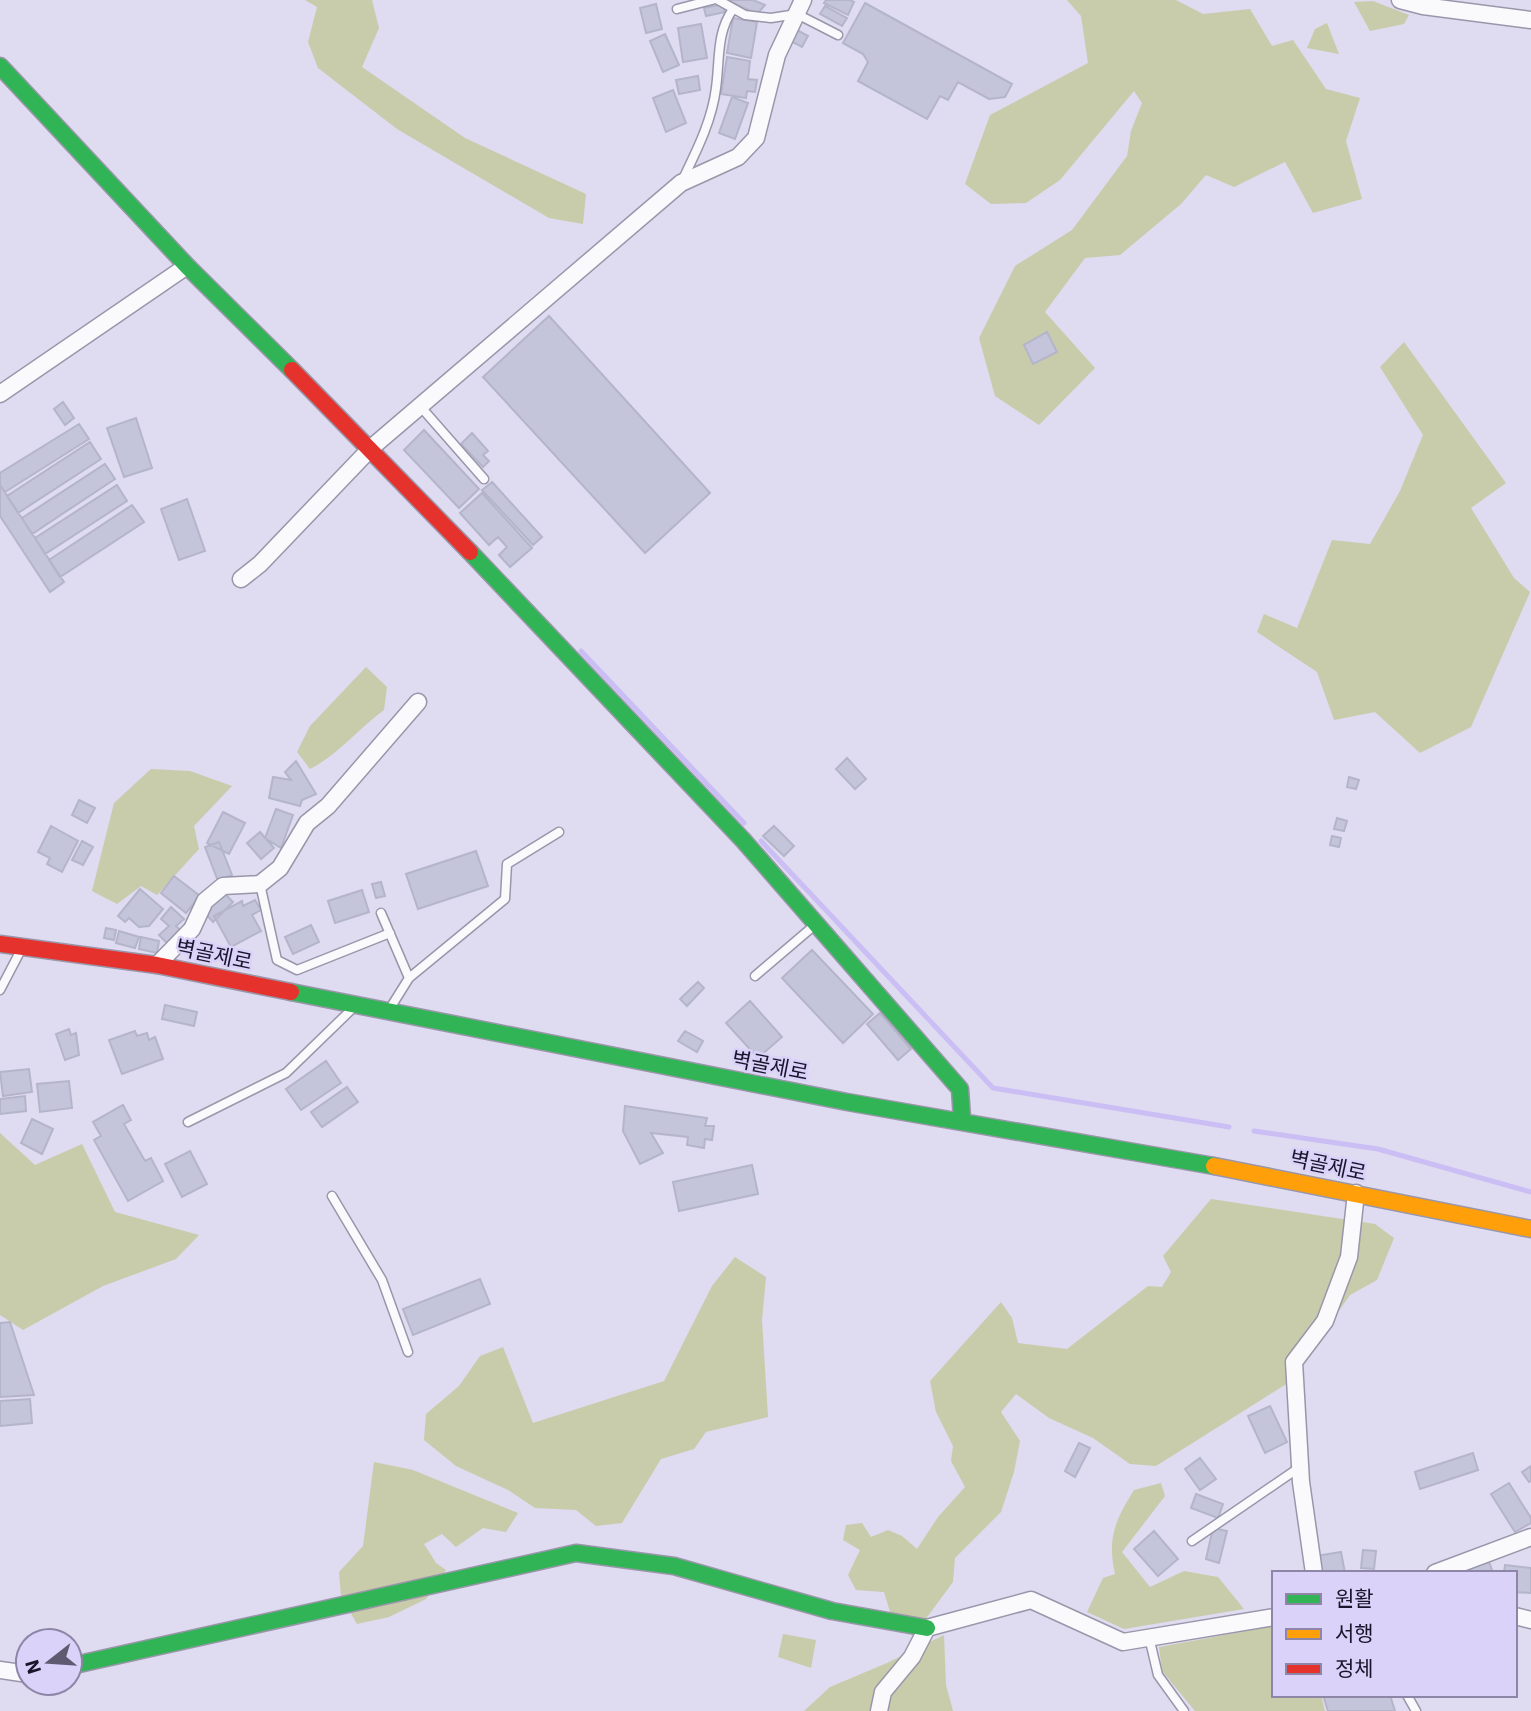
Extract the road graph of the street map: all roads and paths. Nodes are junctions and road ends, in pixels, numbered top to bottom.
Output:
1 (712, 0) edge
2 (719, 0) edge
3 (1401, 0) edge
4 (802, 4) edge
5 (677, 9) dead end
6 (733, 9) junction
7 (1531, 20) edge
8 (838, 35) dead end
9 (0, 66) edge
10 (681, 183) junction
11 (187, 266) junction
12 (0, 394) edge
13 (420, 406) junction
14 (370, 448) junction
15 (484, 479) dead end
16 (241, 579) dead end
17 (418, 702) dead end
18 (559, 832) dead end
19 (260, 884) junction
20 (381, 914) dead end
21 (816, 924) junction
22 (390, 933) junction
23 (0, 944) edge
24 (22, 948) junction
25 (157, 965) junction
26 (755, 976) dead end
27 (409, 978) junction
28 (0, 990) edge
29 (355, 1006) junction
30 (388, 1012) junction
31 (962, 1119) junction
32 (188, 1122) dead end
33 (1356, 1193) junction
34 (332, 1196) dead end
35 (1531, 1229) edge
36 (408, 1352) dead end
37 (1300, 1467) junction
38 (1531, 1537) edge
39 (1192, 1541) dead end
40 (1314, 1571) edge
41 (1440, 1571) edge
42 (1272, 1617) edge
43 (927, 1628) junction
44 (1149, 1637) junction
45 (84, 1663) edge
46 (879, 1711) edge
47 (1184, 1711) edge

1 - 5 lane
2 - 6 lane
3 - 7 street
4 - 6 lane
4 - 8 lane
4 - 10 street
6 - 10 lane
9 - 11 street
10 - 13 street
11 - 12 street
11 - 14 street
13 - 14 street
13 - 15 lane
14 - 16 street
14 - 21 street
17 - 19 street
18 - 27 lane
19 - 22 lane
19 - 25 street
20 - 22 lane
21 - 26 lane
21 - 31 street
22 - 27 lane
23 - 24 street, 벽골제로
24 - 25 street, 벽골제로
24 - 28 lane
25 - 29 street, 벽골제로
27 - 30 lane
29 - 30 street, 벽골제로
29 - 32 lane
30 - 31 street, 벽골제로
31 - 33 street, 벽골제로
33 - 35 street, 벽골제로
33 - 37 street
34 - 36 lane
37 - 39 lane
37 - 40 street
38 - 41 street
42 - 44 street
43 - 44 street
43 - 45 street
43 - 46 street
44 - 47 lane

